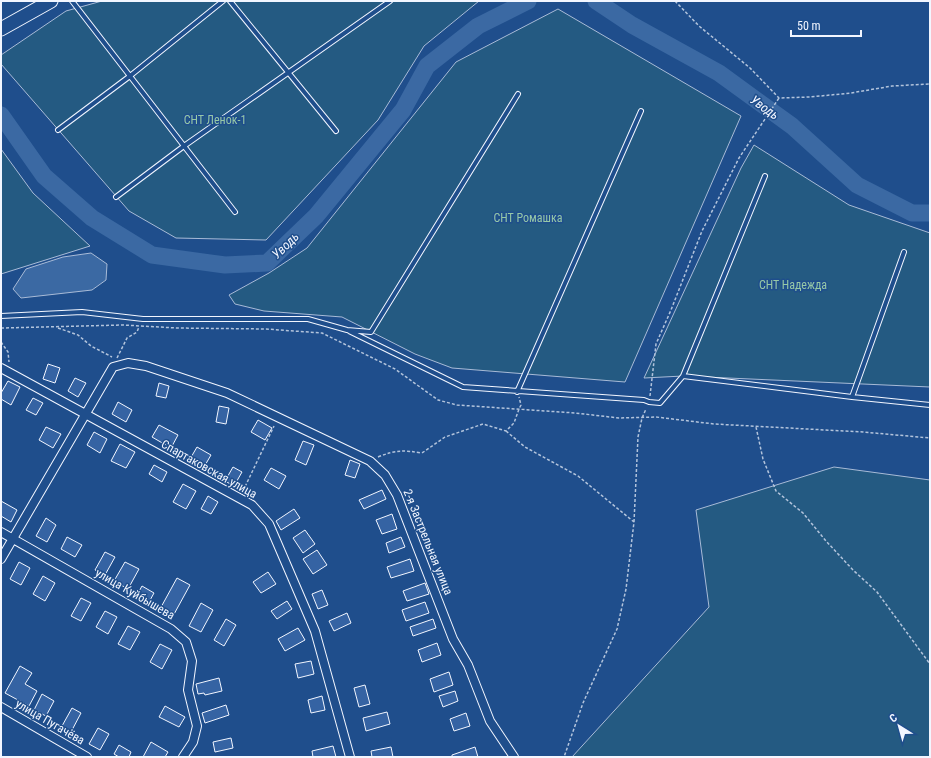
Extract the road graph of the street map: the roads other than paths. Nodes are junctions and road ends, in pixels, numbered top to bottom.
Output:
1 (51, 1) edge
2 (72, 1) edge
3 (223, 1) edge
4 (230, 1) edge
5 (390, 1) edge
6 (1, 29) edge
7 (288, 73) junction
8 (130, 76) junction
9 (518, 94) dead end
10 (641, 110) dead end
11 (58, 130) dead end
12 (336, 131) dead end
13 (184, 146) junction
14 (765, 176) dead end
15 (116, 197) dead end
16 (235, 212) dead end
17 (904, 252) dead end
18 (1, 316) edge
19 (347, 330) junction
20 (1, 368) edge
21 (683, 376) junction
22 (517, 392) junction
23 (852, 397) junction
24 (930, 405) edge
25 (86, 414) junction
26 (1, 532) edge
27 (13, 538) junction
28 (1, 559) edge
29 (1, 707) edge
30 (86, 757) edge
31 (183, 757) edge
32 (350, 757) edge
33 (514, 757) edge

1 - 6 main road
2 - 8 lane
3 - 8 lane
4 - 7 lane
5 - 7 lane
7 - 12 lane
7 - 13 lane
8 - 11 lane
8 - 13 lane
9 - 19 lane
10 - 22 lane
13 - 15 lane
13 - 16 lane
14 - 21 lane
17 - 23 lane
18 - 19 lane
19 - 22 lane
20 - 25 street, Спартаковская улица
21 - 22 lane
21 - 23 lane
23 - 24 lane
25 - 27 street
25 - 32 street, Спартаковская улица
25 - 33 street, 2-я Застрельная улица
26 - 27 street, улица Куйбышева
27 - 28 street
27 - 31 street, улица Куйбышева
29 - 30 street, улица Пугачёва

